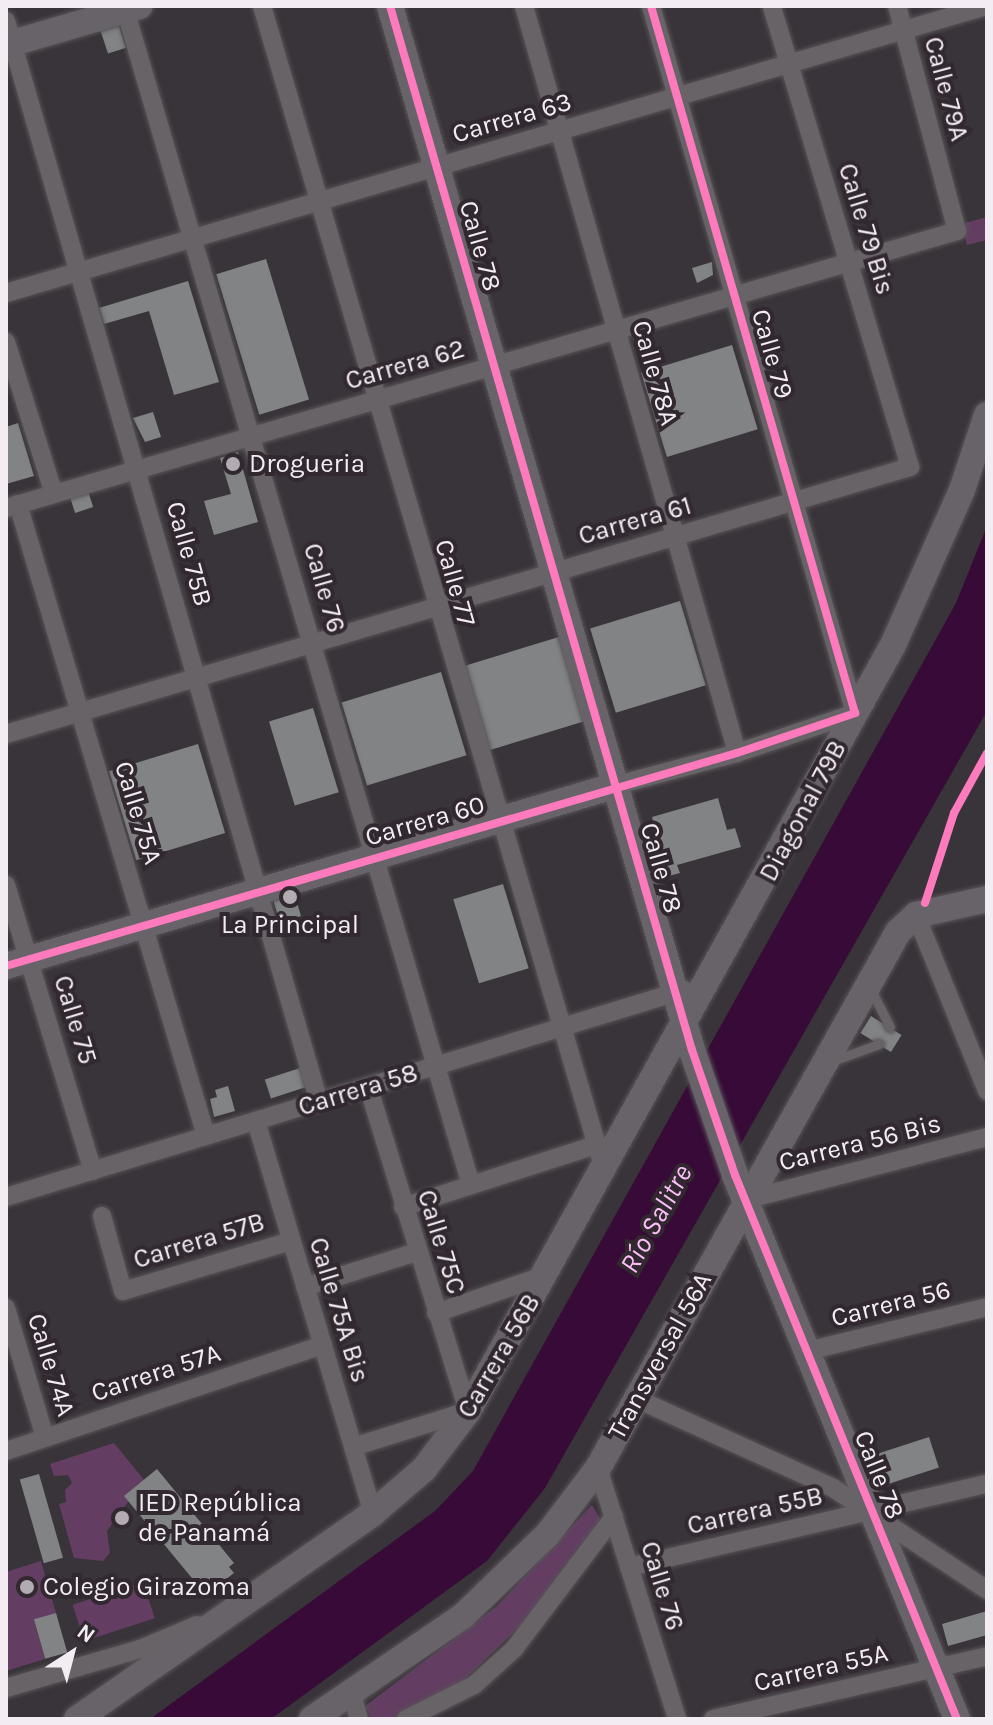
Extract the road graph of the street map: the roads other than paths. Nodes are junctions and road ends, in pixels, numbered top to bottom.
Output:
1 (262, 6) edge
2 (390, 6) edge
3 (524, 6) edge
4 (651, 6) edge
5 (772, 6) edge
6 (897, 6) edge
7 (986, 6) edge
8 (129, 7) edge
9 (904, 30) junction
10 (8, 36) edge
11 (789, 64) junction
12 (677, 96) junction
13 (560, 131) junction
14 (436, 167) junction
15 (318, 202) junction
16 (957, 231) joint
17 (193, 238) junction
18 (849, 263) junction
19 (78, 272) junction
20 (6, 293) edge
21 (735, 297) junction
22 (617, 331) junction
23 (6, 342) edge
24 (494, 366) junction
25 (375, 401) junction
26 (987, 415) edge
27 (253, 437) junction
28 (910, 467) joint
29 (138, 470) junction
30 (54, 494) junction
31 (794, 501) junction
32 (12, 506) edge
33 (675, 536) junction
34 (554, 572) junction
35 (435, 607) junction
36 (313, 644) junction
37 (197, 678) junction
38 (80, 713) junction
39 (855, 713) junction
40 (6, 734) edge
41 (737, 753) junction
42 (617, 785) junction
43 (500, 820) junction
44 (376, 856) junction
45 (6, 885) edge
46 (258, 891) junction
47 (987, 899) edge
48 (916, 915) junction
49 (145, 925) junction
50 (18, 962) edge
51 (710, 983) junction
52 (868, 983) junction
53 (675, 993) junction
54 (890, 1027) dead end
55 (559, 1029) junction
56 (689, 1039) junction
57 (879, 1044) dead end
58 (822, 1065) junction
59 (436, 1066) junction
60 (368, 1086) junction
61 (987, 1091) edge
62 (319, 1102) junction
63 (256, 1121) junction
64 (206, 1136) junction
65 (987, 1137) edge
66 (596, 1145) junction
67 (93, 1171) junction
68 (605, 1173) junction
69 (471, 1185) junction
70 (740, 1188) junction
71 (6, 1197) edge
72 (403, 1207) junction
73 (102, 1216) dead end
74 (291, 1241) junction
75 (417, 1252) junction
76 (546, 1275) junction
77 (305, 1287) junction
78 (987, 1307) edge
79 (6, 1308) edge
80 (436, 1313) junction
81 (323, 1345) junction
82 (807, 1351) junction
83 (637, 1399) junction
84 (468, 1411) junction
85 (45, 1437) junction
86 (353, 1447) junction
87 (6, 1451) edge
88 (598, 1468) junction
89 (987, 1484) edge
90 (872, 1510) junction
91 (373, 1513) junction
92 (614, 1517) junction
93 (629, 1567) junction
94 (987, 1590) edge
95 (229, 1612) junction
96 (987, 1656) edge
97 (936, 1668) junction
98 (6, 1688) edge
99 (351, 1691) junction
100 (77, 1719) edge
101 (312, 1719) edge
102 (359, 1719) edge
103 (406, 1719) edge
104 (677, 1719) edge
105 (713, 1719) edge
106 (957, 1719) edge

1 - 15 street, Calle 77
2 - 14 main road, Calle 78
3 - 13 street, Calle 78A
4 - 12 street, Calle 79
5 - 11 street, Calle 79 Bis
6 - 9 street, Calle 79A
7 - 9 street, Carrera 63
8 - 10 main road
8 - 17 street, Calle 76
9 - 11 street, Carrera 63
9 - 16 street, Calle 79A
10 - 19 street, Calle 75B
11 - 12 street, Carrera 63
11 - 18 street, Calle 79 Bis
12 - 13 street, Carrera 63
12 - 21 street, Calle 79
13 - 14 street, Carrera 63
13 - 22 street, Calle 78A
14 - 15 street, Carrera 63
14 - 24 main road, Calle 78
15 - 17 street, Carrera 63
15 - 25 street, Calle 77
16 - 18 street, Carrera 62
17 - 19 street, Carrera 63
17 - 27 street, Calle 76
18 - 21 street, Carrera 62
18 - 28 street, Calle 79 Bis
19 - 20 street, Carrera 63
19 - 29 street, Calle 75B
21 - 22 street, Carrera 62
21 - 31 street, Calle 79
22 - 24 street, Carrera 62
22 - 33 street, Calle 78A
23 - 30 street
24 - 25 street, Carrera 62
24 - 34 main road, Calle 78
25 - 27 street, Carrera 62
25 - 35 street, Calle 77
26 - 39 main road, Diagonal 79B
27 - 29 street, Carrera 62
27 - 36 street, Calle 76
28 - 31 street, Carrera 61
29 - 30 street, Carrera 62
29 - 37 street, Calle 75B
30 - 32 street, Carrera 62
31 - 33 street, Carrera 61
31 - 39 street, Calle 79
32 - 38 street, Calle 75A
33 - 34 street, Carrera 61
33 - 41 street, Calle 78A
34 - 35 street, Carrera 61
34 - 42 main road, Calle 78
35 - 36 street, Carrera 61
35 - 43 street, Calle 77
36 - 37 street, Carrera 61
36 - 44 street, Calle 76
37 - 38 street, Carrera 61
37 - 46 street, Calle 75B
38 - 40 street, Carrera 61
38 - 49 street, Calle 75A
39 - 41 street, Carrera 60
39 - 51 main road, Diagonal 79B
41 - 42 street, Carrera 60
42 - 43 main road, Carrera 60
42 - 53 main road, Calle 78
43 - 44 main road, Carrera 60
43 - 55 street, Calle 77
44 - 46 main road, Carrera 60
44 - 59 street, Calle 76
45 - 50 street, Calle 75
46 - 49 main road, Carrera 60
46 - 62 street, Calle 75B
47 - 48 main road
48 - 52 main road, Transversal 56A
48 - 61 street
49 - 50 main road, Carrera 60
49 - 64 street, Calle 75A
50 - 67 street, Calle 75
51 - 53 street, Carrera 58
51 - 56 main road, Diagonal 79B
52 - 54 lane
52 - 58 main road, Transversal 56A
53 - 55 street, Carrera 58
53 - 56 main road, Calle 78
55 - 59 street, Carrera 58
55 - 66 street, Calle 77
56 - 68 main road, Carrera 56B
56 - 70 main road, Calle 78
57 - 58 lane
58 - 70 main road, Transversal 56A
59 - 60 street, Carrera 58
59 - 69 street, Calle 76
60 - 62 street, Carrera 58
60 - 72 street, Calle 75C
62 - 63 street, Carrera 58
63 - 64 street, Carrera 58
63 - 74 street, Calle 75A Bis
64 - 67 street, Carrera 58
65 - 70 street, Carrera 56 Bis
66 - 68 street, Calle 77
66 - 69 street
67 - 71 street, Carrera 58
68 - 76 main road, Carrera 56B
69 - 72 street
70 - 82 main road, Calle 78
70 - 83 main road, Transversal 56A
72 - 75 street, Calle 75C
73 - 74 street, Carrera 57B
74 - 77 street, Calle 75A Bis
75 - 77 street
75 - 80 street, Calle 75C
76 - 80 street
76 - 84 main road, Carrera 56B
77 - 81 street, Calle 75A Bis
78 - 82 street, Carrera 56
79 - 85 street, Calle 74A
80 - 84 street, Calle 75C
81 - 85 street, Carrera 57A
81 - 86 street, Calle 75A Bis
82 - 90 main road, Calle 78
83 - 88 main road, Transversal 56A
83 - 90 street
84 - 86 street
84 - 91 main road, Carrera 56B
85 - 87 street, Carrera 57A
86 - 91 street, Calle 75A Bis
88 - 92 street, Calle 76
88 - 99 main road, Transversal 56A
89 - 90 street, Carrera 55B
90 - 93 street, Carrera 55B
90 - 94 street
90 - 97 main road, Calle 78
91 - 95 main road, Carrera 56B
92 - 93 street, Calle 76
92 - 103 street
93 - 104 street, Calle 76
95 - 98 street
95 - 100 main road
96 - 97 street, Carrera 55A
97 - 105 street, Carrera 55A
97 - 106 main road, Calle 78
99 - 101 main road, Transversal 56A
99 - 102 street

